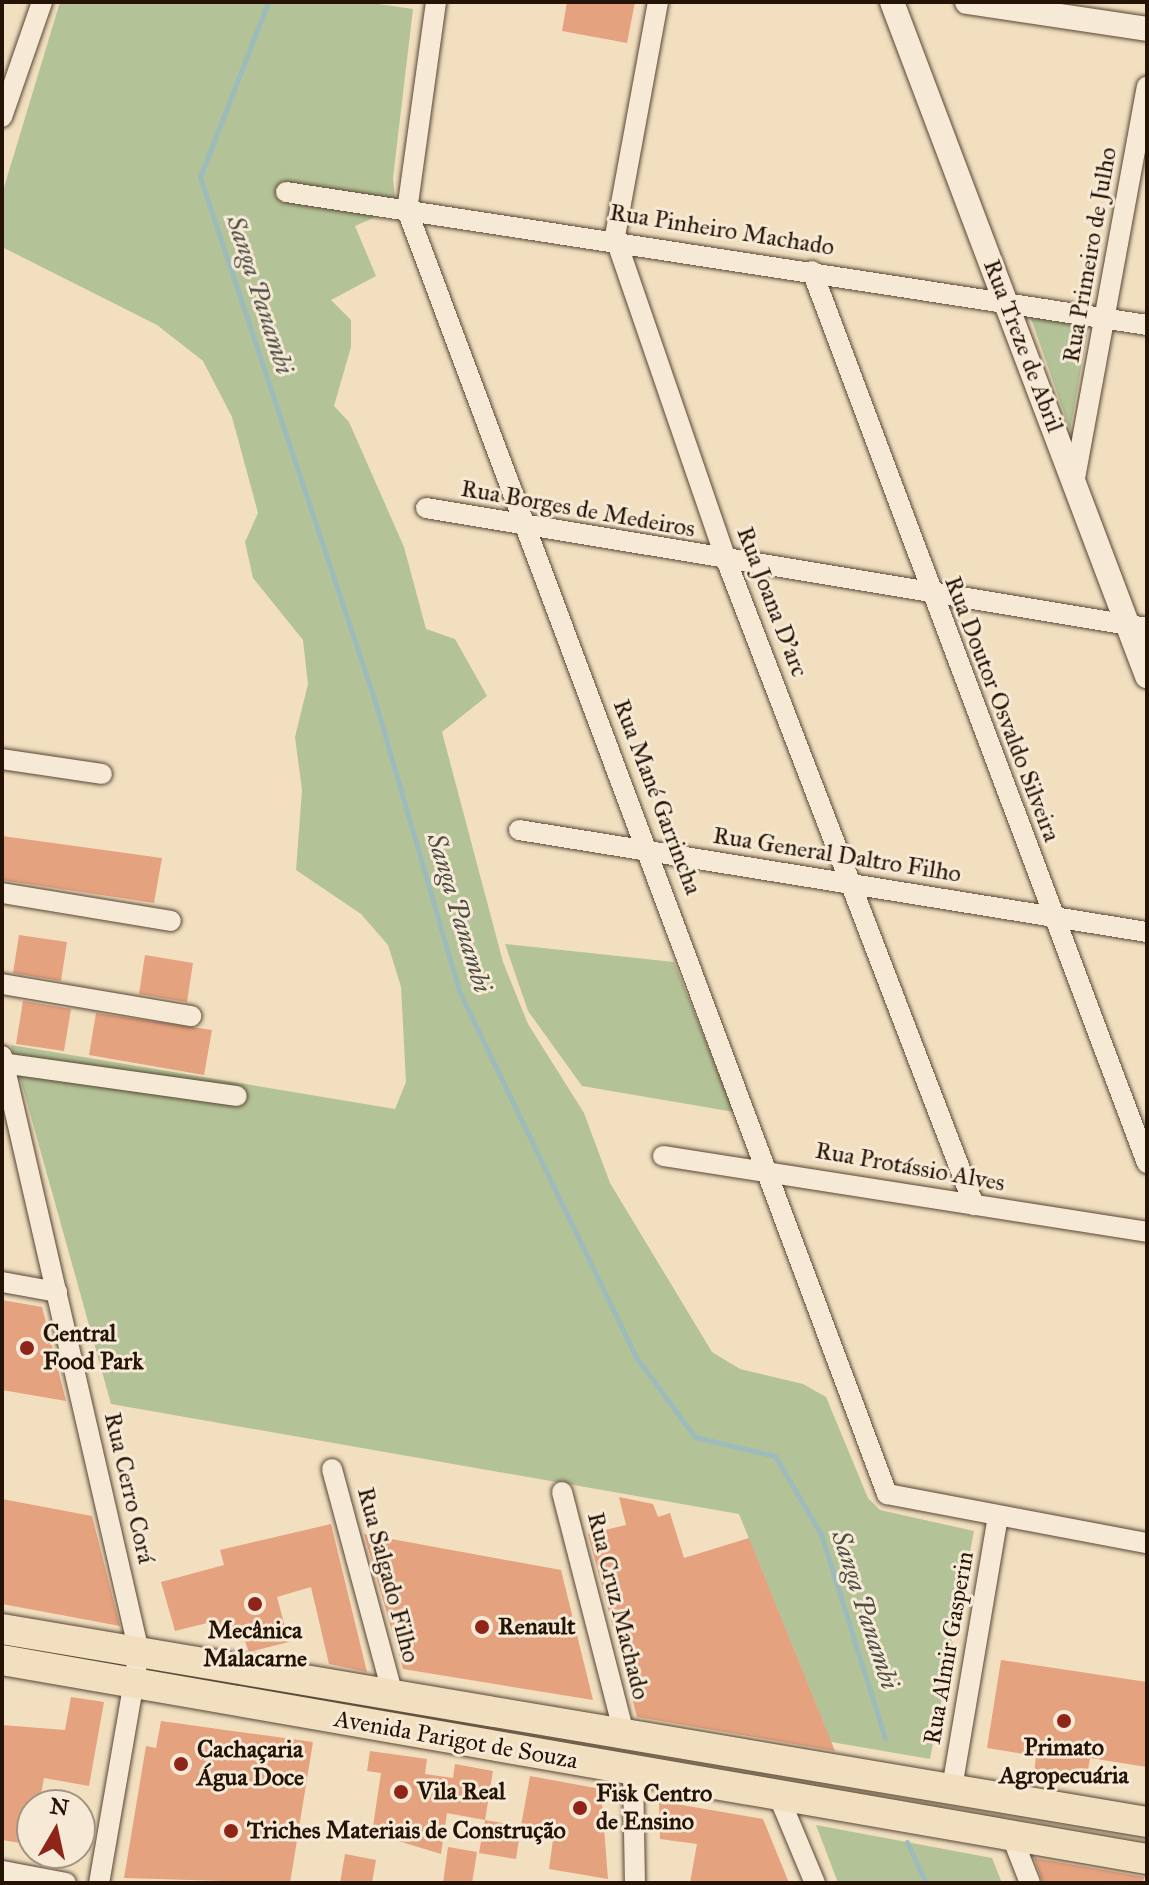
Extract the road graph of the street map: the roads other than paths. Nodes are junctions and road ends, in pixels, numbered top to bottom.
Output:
1 (42, 2) edge
2 (436, 2) edge
3 (658, 2) edge
4 (967, 2) edge
5 (1081, 2) edge
6 (897, 7) edge
7 (1147, 13) edge
8 (1147, 29) edge
9 (1147, 87) edge
10 (2, 117) edge
11 (286, 192) dead end
12 (407, 210) junction
13 (615, 237) junction
14 (812, 271) junction
15 (1004, 301) junction
16 (1106, 318) junction
17 (1147, 325) edge
18 (1075, 478) junction
19 (426, 508) dead end
20 (525, 526) junction
21 (727, 562) junction
22 (928, 591) junction
23 (1137, 627) edge
24 (1147, 676) edge
25 (2, 759) edge
26 (102, 774) dead end
27 (519, 830) dead end
28 (649, 850) junction
29 (851, 884) junction
30 (2, 893) edge
31 (1055, 917) junction
32 (171, 921) dead end
33 (1147, 932) edge
34 (2, 984) edge
35 (191, 1016) dead end
36 (3, 1061) edge
37 (237, 1096) dead end
38 (663, 1156) dead end
39 (1147, 1163) edge
40 (771, 1170) junction
41 (974, 1205) junction
42 (1147, 1232) edge
43 (2, 1282) edge
44 (57, 1292) junction
45 (332, 1469) dead end
46 (562, 1492) dead end
47 (998, 1516) junction
48 (1147, 1543) edge
49 (2, 1629) edge
50 (139, 1652) junction
51 (2, 1660) edge
52 (260, 1672) junction
53 (136, 1683) junction
54 (393, 1695) junction
55 (585, 1728) junction
56 (624, 1734) junction
57 (503, 1749) junction
58 (829, 1768) junction
59 (633, 1771) junction
60 (952, 1788) junction
61 (779, 1797) junction
62 (871, 1812) junction
63 (1147, 1822) edge
64 (1012, 1837) junction
65 (1147, 1859) edge
66 (2, 1871) edge
67 (66, 1883) edge
68 (99, 1883) edge
69 (635, 1883) edge
70 (815, 1883) edge
71 (1030, 1883) edge

1 - 10 street
2 - 12 street, Rua Mané Garrincha
3 - 13 street, Rua Joana D'arc
4 - 8 street
5 - 7 street
6 - 15 street, Rua Treze de Abril
9 - 16 street, Rua Primeiro de Julho
11 - 12 street, Rua Pinheiro Machado
12 - 13 street, Rua Pinheiro Machado
12 - 20 street, Rua Mané Garrincha
13 - 14 street, Rua Pinheiro Machado
13 - 21 street, Rua Joana D'arc
14 - 15 street, Rua Pinheiro Machado
14 - 22 street, Rua Doutor Osvaldo Silveira
15 - 16 street, Rua Pinheiro Machado
15 - 18 street, Rua Treze de Abril
16 - 17 street, Rua Pinheiro Machado
16 - 18 street, Rua Primeiro de Julho
18 - 23 street, Rua Treze de Abril
19 - 20 street, Rua Borges de Medeiros
20 - 21 street, Rua Borges de Medeiros
20 - 28 street, Rua Mané Garrincha
21 - 22 street, Rua Borges de Medeiros
21 - 29 street, Rua Joana D'arc
22 - 23 street, Rua Borges de Medeiros
22 - 31 street, Rua Doutor Osvaldo Silveira
23 - 24 street, Rua Treze de Abril
25 - 26 street
27 - 28 street, Rua General Daltro Filho
28 - 29 street, Rua General Daltro Filho
28 - 40 street, Rua Mané Garrincha
29 - 31 street, Rua General Daltro Filho
29 - 41 street, Rua Joana D'arc
30 - 32 street
31 - 33 street, Rua General Daltro Filho
31 - 39 street, Rua Doutor Osvaldo Silveira
34 - 35 street
36 - 37 street
36 - 44 street, Rua Cerro Corá
38 - 40 street, Rua Protássio Alves
40 - 41 street, Rua Protássio Alves
40 - 47 street, Rua Mané Garrincha
41 - 42 street, Rua Protássio Alves
43 - 44 street
44 - 50 street, Rua Cerro Corá
45 - 54 street, Rua Salgado Filho
46 - 56 street, Rua Cruz Machado
47 - 48 street
47 - 60 street, Rua Almir Gasperin
49 - 50 main road, Avenida Parigot de Souza
50 - 52 main road, Avenida Parigot de Souza
50 - 53 street, Rua Cerro Corá
51 - 53 main road, Avenida Parigot de Souza
52 - 53 main road
52 - 54 main road, Avenida Parigot de Souza
53 - 57 main road, Avenida Parigot de Souza
53 - 68 street, Rua Cerro Corá
54 - 55 main road, Avenida Parigot de Souza
55 - 56 main road, Avenida Parigot de Souza
55 - 57 main road
56 - 58 main road, Avenida Parigot de Souza
57 - 59 main road, Avenida Parigot de Souza
58 - 60 main road, Avenida Parigot de Souza
58 - 61 main road
59 - 61 main road, Avenida Parigot de Souza
59 - 69 street
60 - 62 main road
60 - 63 main road, Avenida Parigot de Souza
61 - 62 main road, Avenida Parigot de Souza
61 - 70 street
62 - 64 main road, Avenida Parigot de Souza
64 - 65 main road, Avenida Parigot de Souza
64 - 71 street
66 - 67 street

